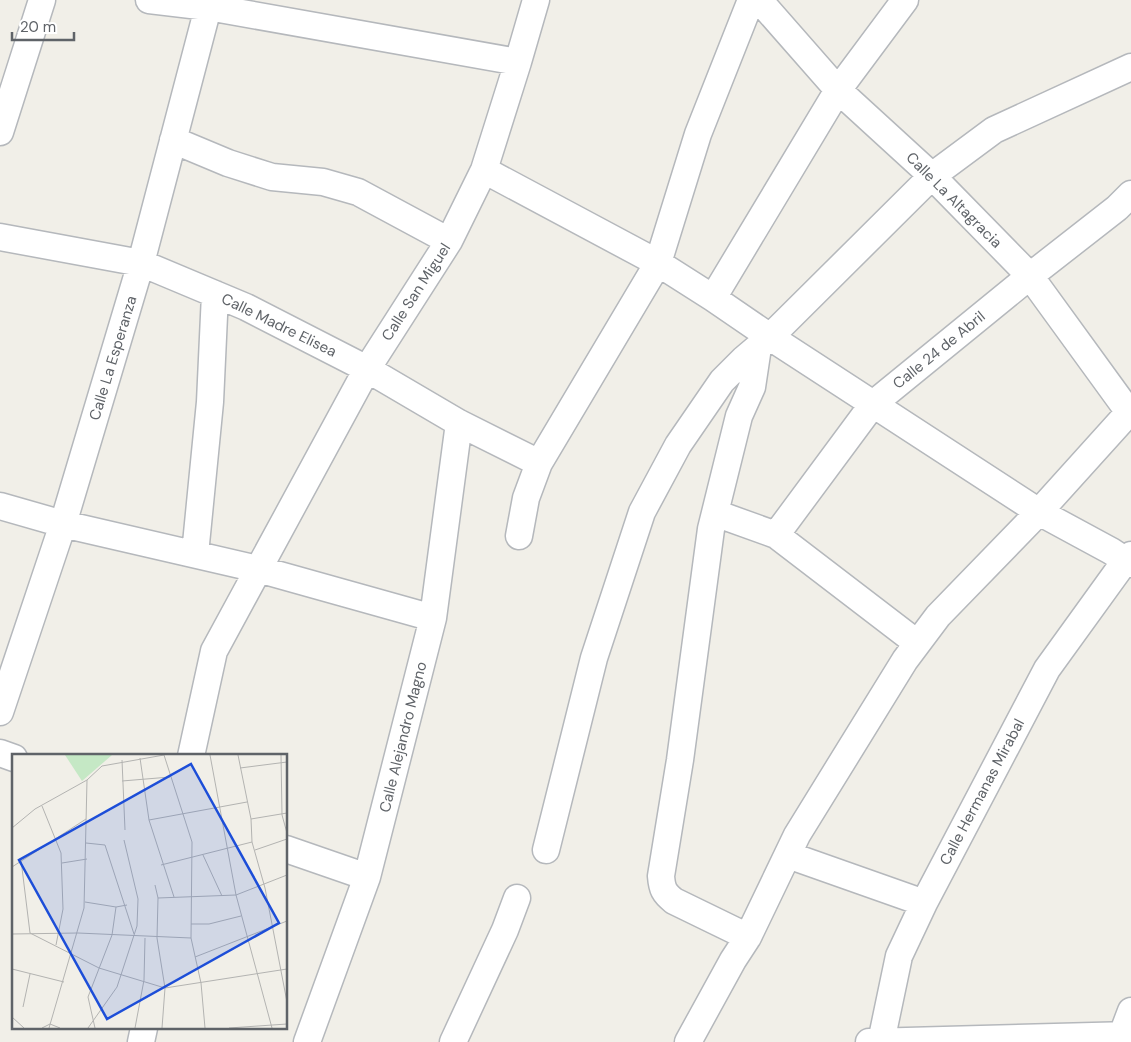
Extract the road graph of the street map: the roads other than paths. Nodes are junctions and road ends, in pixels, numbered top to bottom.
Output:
1 (42, 0) edge
2 (149, 0) edge
3 (536, 0) edge
4 (751, 0) edge
5 (759, 0) edge
6 (906, 0) edge
7 (209, 3) edge
8 (518, 62) junction
9 (1131, 67) edge
10 (838, 90) junction
11 (0, 132) edge
12 (173, 140) junction
13 (484, 170) junction
14 (932, 176) junction
15 (1131, 194) edge
16 (0, 237) edge
17 (449, 241) junction
18 (141, 263) junction
19 (658, 263) junction
20 (1030, 276) junction
21 (215, 294) junction
22 (713, 298) junction
23 (764, 342) junction
24 (366, 369) junction
25 (873, 404) junction
26 (1130, 412) edge
27 (459, 423) junction
28 (539, 463) junction
29 (0, 506) edge
30 (1039, 512) junction
31 (715, 514) junction
32 (63, 524) junction
33 (776, 535) junction
34 (519, 536) dead end
35 (195, 554) junction
36 (1129, 560) edge
37 (258, 569) junction
38 (433, 618) junction
39 (917, 644) junction
40 (0, 712) edge
41 (0, 753) edge
42 (191, 754) edge
43 (12, 757) edge
44 (288, 850) edge
45 (546, 850) dead end
46 (788, 855) junction
47 (367, 878) junction
48 (517, 898) dead end
49 (924, 903) junction
50 (748, 937) junction
51 (1128, 1027) edge
52 (307, 1042) edge
53 (453, 1042) edge
54 (688, 1042) edge
55 (877, 1042) edge

1 - 11 street
2 - 7 street
3 - 8 street, Calle San Miguel
4 - 19 street
5 - 10 street, Calle La Altagracia
6 - 10 street
7 - 8 street
7 - 12 street, Calle La Esperanza
8 - 13 street, Calle San Miguel
9 - 14 street
10 - 14 street, Calle La Altagracia
10 - 22 street
12 - 17 street
12 - 18 street, Calle La Esperanza
13 - 17 street, Calle San Miguel
13 - 19 street
14 - 20 street, Calle La Altagracia
14 - 23 street
15 - 20 street, Calle 24 de Abril
16 - 18 street, Calle Madre Elisea
17 - 24 street, Calle San Miguel
18 - 21 street, Calle Madre Elisea
18 - 32 street, Calle La Esperanza
19 - 22 street
19 - 28 street
20 - 25 street, Calle 24 de Abril
20 - 26 street, Calle La Altagracia
21 - 24 street, Calle Madre Elisea
21 - 35 street
22 - 23 street
23 - 25 street
23 - 31 street
23 - 45 street
24 - 27 street, Calle Madre Elisea
24 - 37 street, Calle San Miguel
25 - 30 street
25 - 33 street, Calle 24 de Abril
26 - 30 street
27 - 28 street, Calle Madre Elisea
27 - 38 street, Calle Alejandro Magno
28 - 34 street
29 - 32 street
30 - 36 street
30 - 39 street
31 - 33 street
31 - 50 street
32 - 35 street
32 - 40 street, Calle La Esperanza
33 - 39 street
35 - 37 street
36 - 49 street, Calle Hermanas Mirabal
37 - 38 street
37 - 42 street, Calle San Miguel
38 - 47 street, Calle Alejandro Magno
39 - 46 street
41 - 43 street
44 - 47 street
46 - 49 street
46 - 50 street
47 - 52 street, Calle Alejandro Magno
48 - 53 street
49 - 55 street, Calle Hermanas Mirabal
50 - 54 street
51 - 55 street

